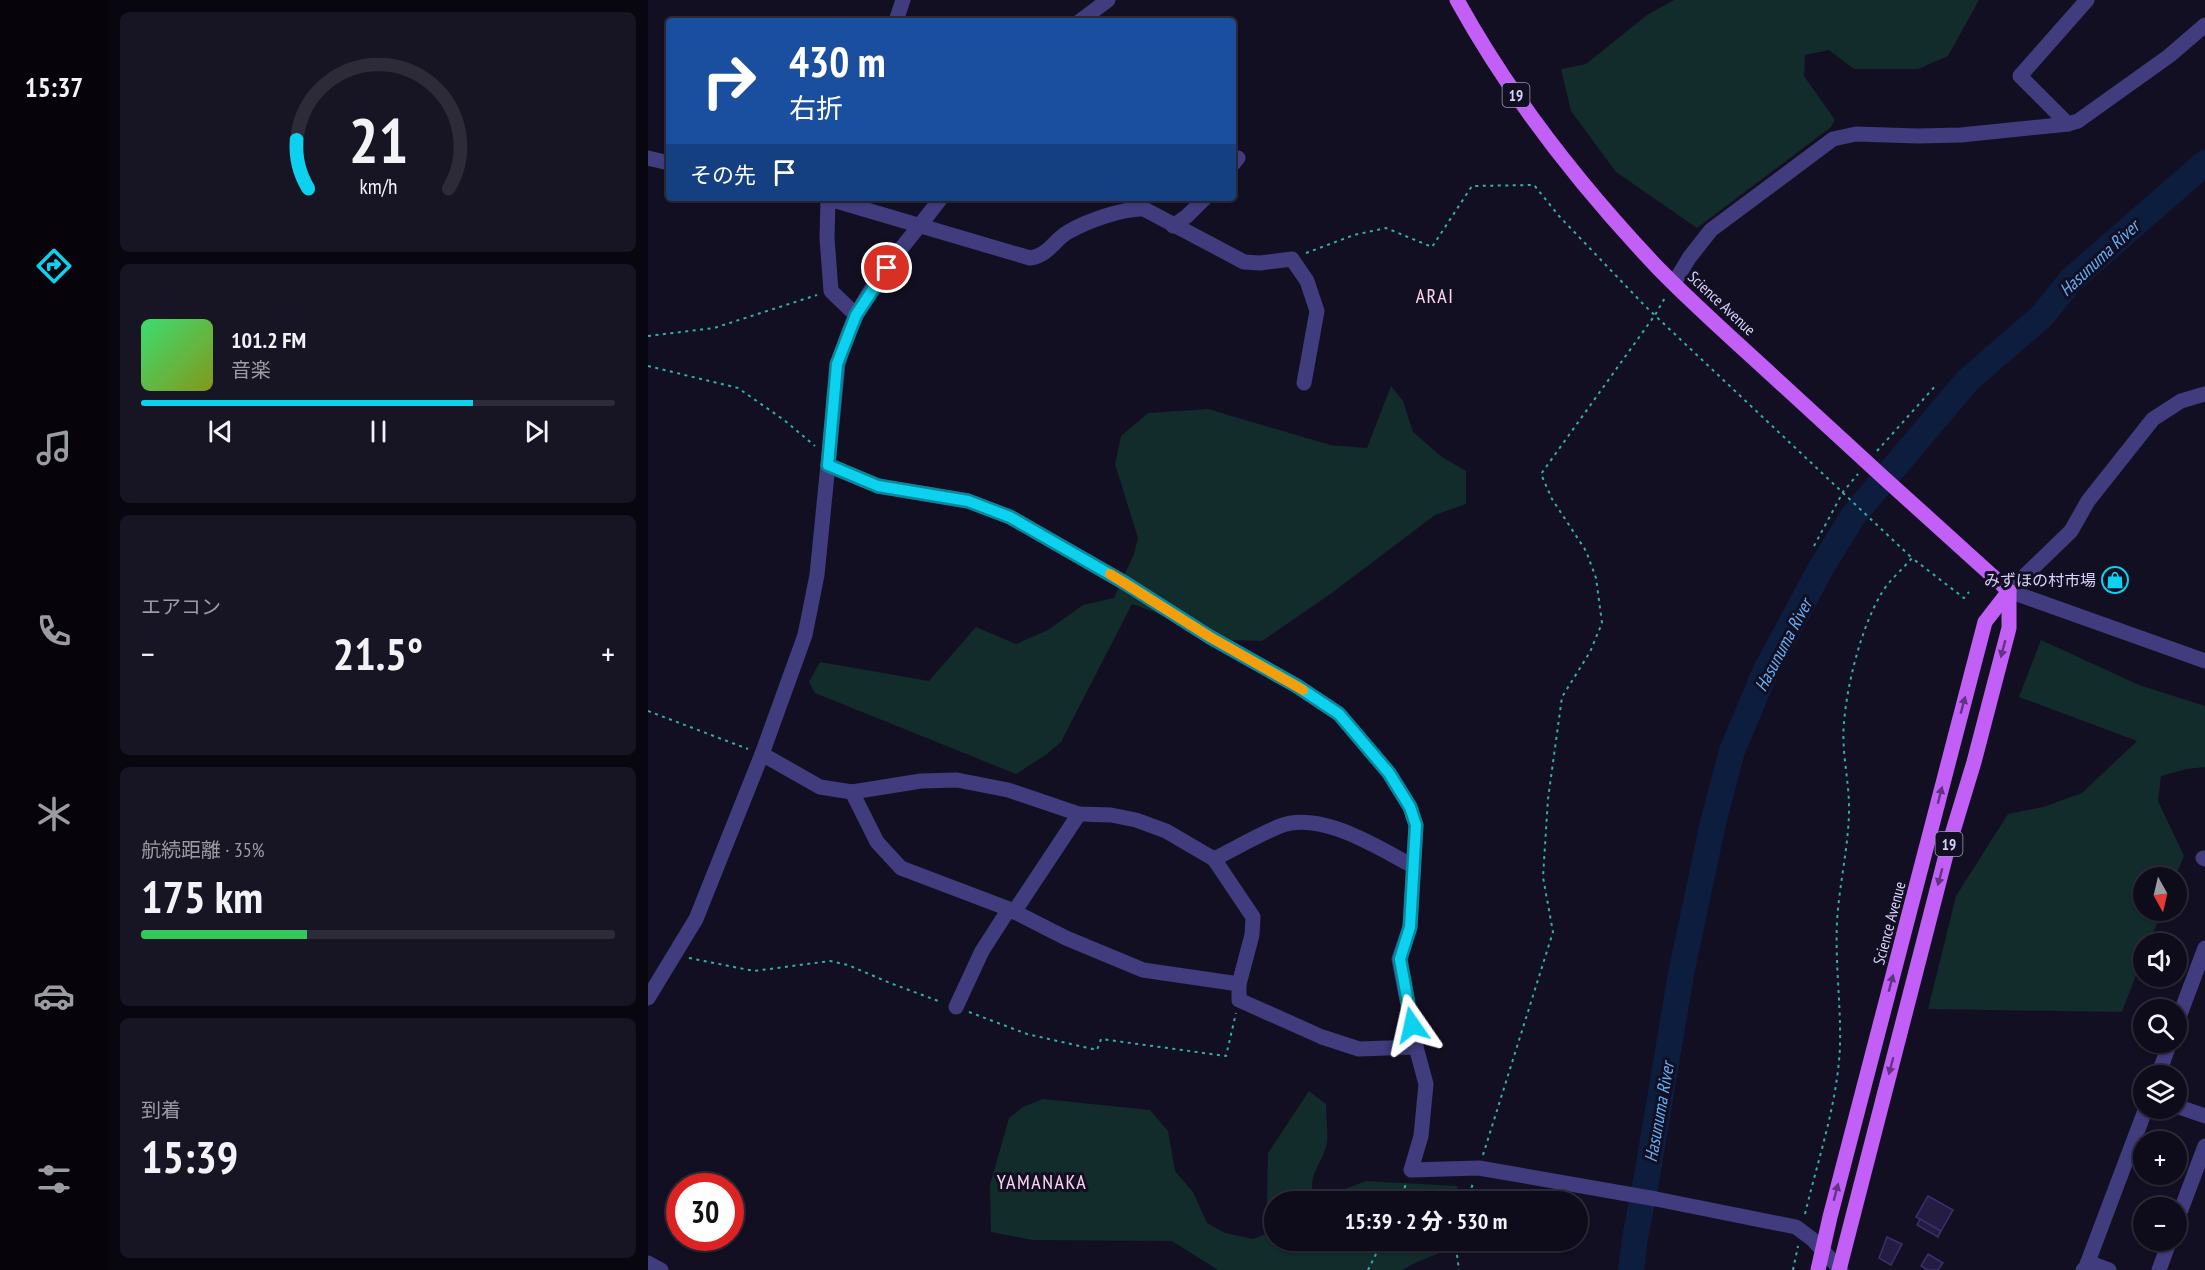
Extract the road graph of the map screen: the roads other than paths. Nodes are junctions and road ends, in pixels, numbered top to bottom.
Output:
1 (903, 0) edge
2 (1108, 0) edge
3 (1457, 0) edge
4 (2087, 0) edge
5 (897, 18) edge
6 (1083, 18) edge
7 (2205, 25) edge
8 (2068, 124) junction
9 (648, 158) edge
10 (666, 162) edge
11 (827, 201) edge
12 (837, 201) edge
13 (939, 201) edge
14 (1202, 201) edge
15 (919, 226) junction
16 (1173, 226) junction
17 (1674, 284) junction
18 (856, 315) junction
19 (1304, 383) dead end
20 (2205, 394) edge
21 (828, 462) junction
22 (2009, 591) junction
23 (2205, 661) edge
24 (762, 754) junction
25 (852, 792) junction
26 (1079, 814) junction
27 (1214, 859) junction
28 (1413, 866) junction
29 (1011, 910) junction
30 (2205, 948) edge
31 (1239, 984) junction
32 (648, 998) edge
33 (2186, 999) edge
34 (956, 1007) road end
35 (1416, 1047) junction
36 (2187, 1110) edge
37 (2205, 1116) edge
38 (2142, 1119) edge
39 (2205, 1146) edge
40 (2186, 1197) edge
41 (1822, 1249) junction
42 (2166, 1251) edge
43 (648, 1263) edge
44 (2086, 1267) edge
45 (1840, 1269) edge
46 (662, 1270) edge
47 (1818, 1270) edge
48 (2109, 1270) edge
49 (2159, 1270) edge

1 - 5 street
2 - 6 street
3 - 17 main road, Science Avenue / 19
4 - 8 street
7 - 8 street
8 - 17 street
9 - 10 street
11 - 18 street
12 - 15 street
13 - 15 street
14 - 16 street
15 - 16 street
15 - 18 street
16 - 19 street
17 - 22 main road, Science Avenue / 19
18 - 21 street
20 - 22 street
21 - 24 street
21 - 28 street
22 - 23 street
41 -> 22 main road, Science Avenue / 19
22 -> 45 main road, 19
24 - 25 street
24 - 32 street
25 - 26 street
25 - 29 street
26 - 27 street
26 - 29 street
27 - 28 street
27 - 31 street
28 - 35 street
29 - 31 street
29 - 34 street
30 - 33 street
31 - 35 street
35 - 41 street
36 - 37 street
38 - 44 street
39 - 40 street
41 - 45 street
41 - 47 main road, Science Avenue / 19
42 - 49 street
43 - 46 street
44 - 48 street

